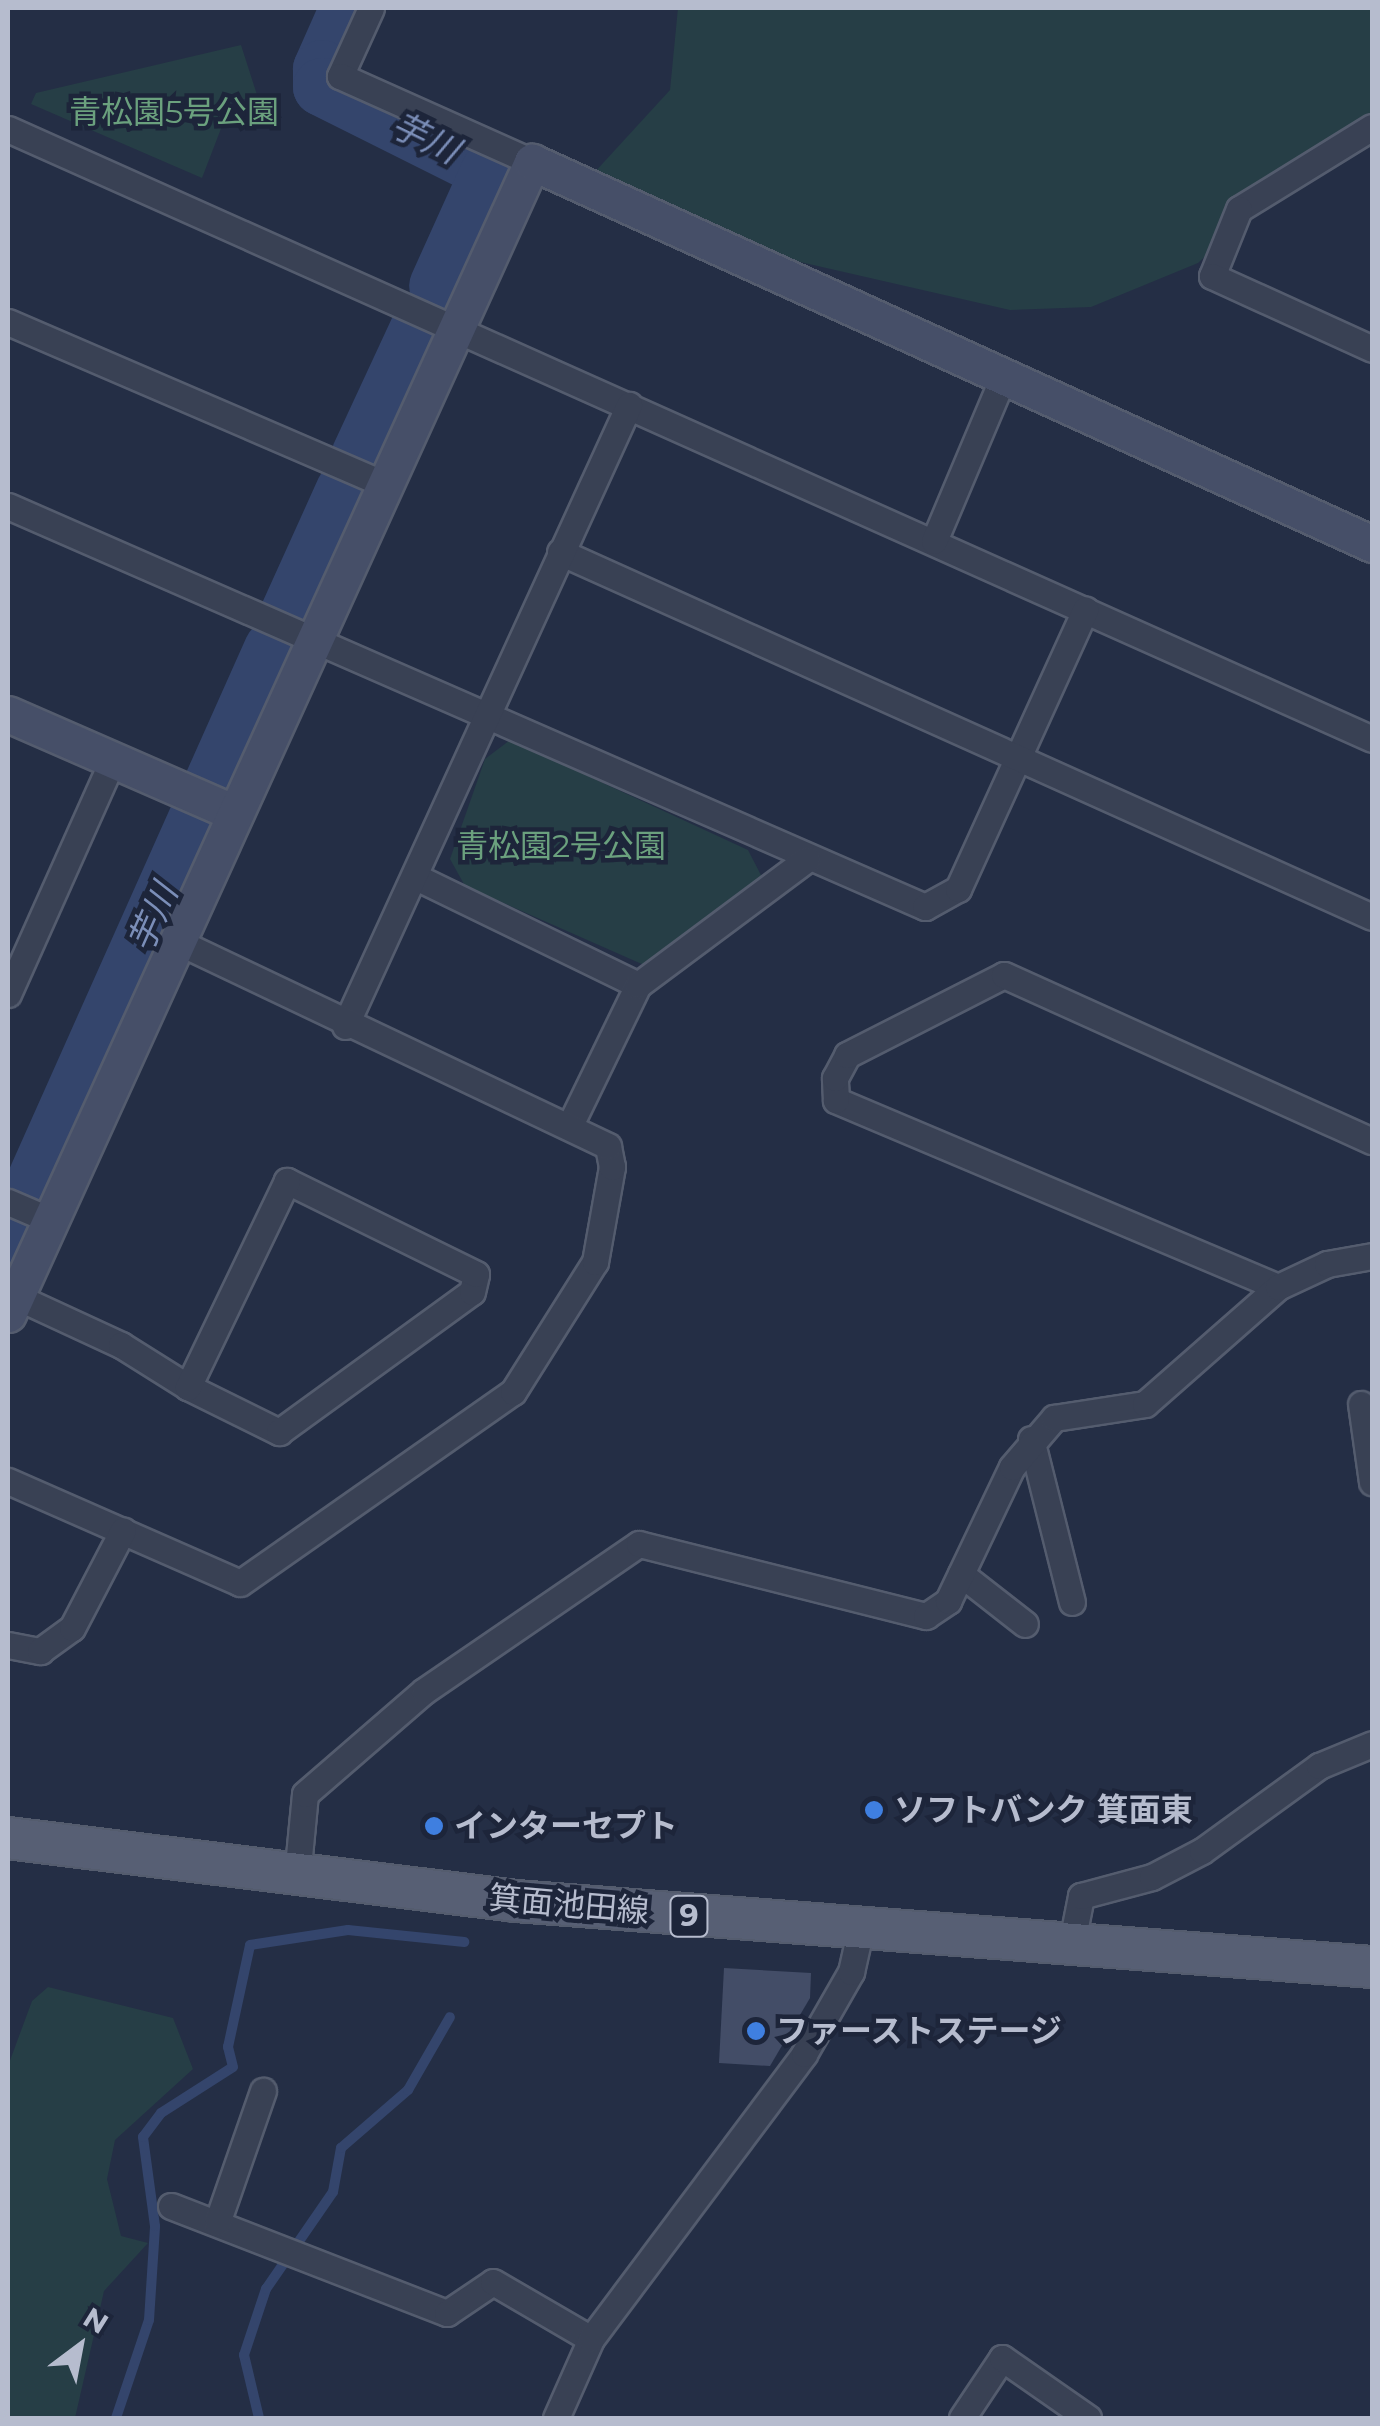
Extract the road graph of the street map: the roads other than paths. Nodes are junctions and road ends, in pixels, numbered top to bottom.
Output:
1 (370, 8) edge
2 (1372, 127) edge
3 (8, 129) edge
4 (1346, 140) junction
5 (1372, 152) edge
6 (532, 162) junction
7 (8, 322) edge
8 (456, 327) junction
9 (1372, 349) edge
10 (1004, 378) junction
11 (629, 405) junction
12 (385, 484) junction
13 (8, 506) edge
14 (934, 542) junction
15 (1372, 544) edge
16 (560, 552) junction
17 (1085, 610) junction
18 (315, 637) junction
19 (486, 711) junction
20 (8, 714) edge
21 (1372, 738) edge
22 (113, 759) junction
23 (1020, 761) junction
24 (215, 805) junction
25 (807, 859) junction
26 (416, 877) junction
27 (1372, 917) edge
28 (176, 942) junction
29 (14, 965) edge
30 (638, 986) junction
31 (8, 994) edge
32 (345, 1026) junction
33 (571, 1123) junction
34 (1372, 1141) edge
35 (8, 1202) edge
36 (50, 1220) junction
37 (1372, 1256) edge
38 (1278, 1287) junction
39 (11, 1305) edge
40 (188, 1387) junction
41 (1361, 1404) dead end
42 (1030, 1440) junction
43 (8, 1482) edge
44 (1372, 1482) edge
45 (123, 1530) junction
46 (961, 1574) junction
47 (1072, 1602) dead end
48 (1025, 1624) dead end
49 (8, 1646) edge
50 (1372, 1744) edge
51 (8, 1838) edge
52 (297, 1877) junction
53 (860, 1932) junction
54 (1072, 1942) junction
55 (1372, 1967) edge
56 (263, 2091) dead end
57 (171, 2206) dead end
58 (217, 2224) junction
59 (592, 2339) junction
60 (556, 2418) edge
61 (962, 2418) edge
62 (1088, 2418) edge

1 - 6 street
2 - 4 street
3 - 8 street
4 - 5 street
4 - 9 street
6 - 8 street
6 - 10 street
7 - 12 street
8 - 11 street
8 - 12 street
10 - 14 street
10 - 15 street
11 - 14 street
11 - 16 street
12 - 18 street
13 - 18 street
14 - 17 street
16 - 19 street
16 - 23 street
17 - 21 street
17 - 23 street
18 - 19 street
18 - 24 street
19 - 25 street
19 - 26 street
20 - 22 street
22 - 24 street
22 - 29 street
23 - 25 street
23 - 27 street
24 - 28 street
25 - 30 street
26 - 30 street
26 - 32 street
28 - 32 street
28 - 36 street
29 - 31 street
30 - 33 street
32 - 33 street
33 - 45 street
34 - 38 street
35 - 36 street
36 - 39 street
37 - 38 street
38 - 42 street
39 - 40 street
40 - 40 street
41 - 44 street
42 - 46 street
42 - 47 street
43 - 45 street
45 - 49 street
46 - 48 street
46 - 52 street
50 - 54 street
51 - 52 main road, 箕面池田線 / 9
52 - 53 main road, 箕面池田線 / 9
53 - 54 main road, 箕面池田線 / 9
53 - 59 street
54 - 55 main road, 箕面池田線 / 9
56 - 58 street
57 - 58 street
58 - 59 street
59 - 60 street
61 - 62 street

